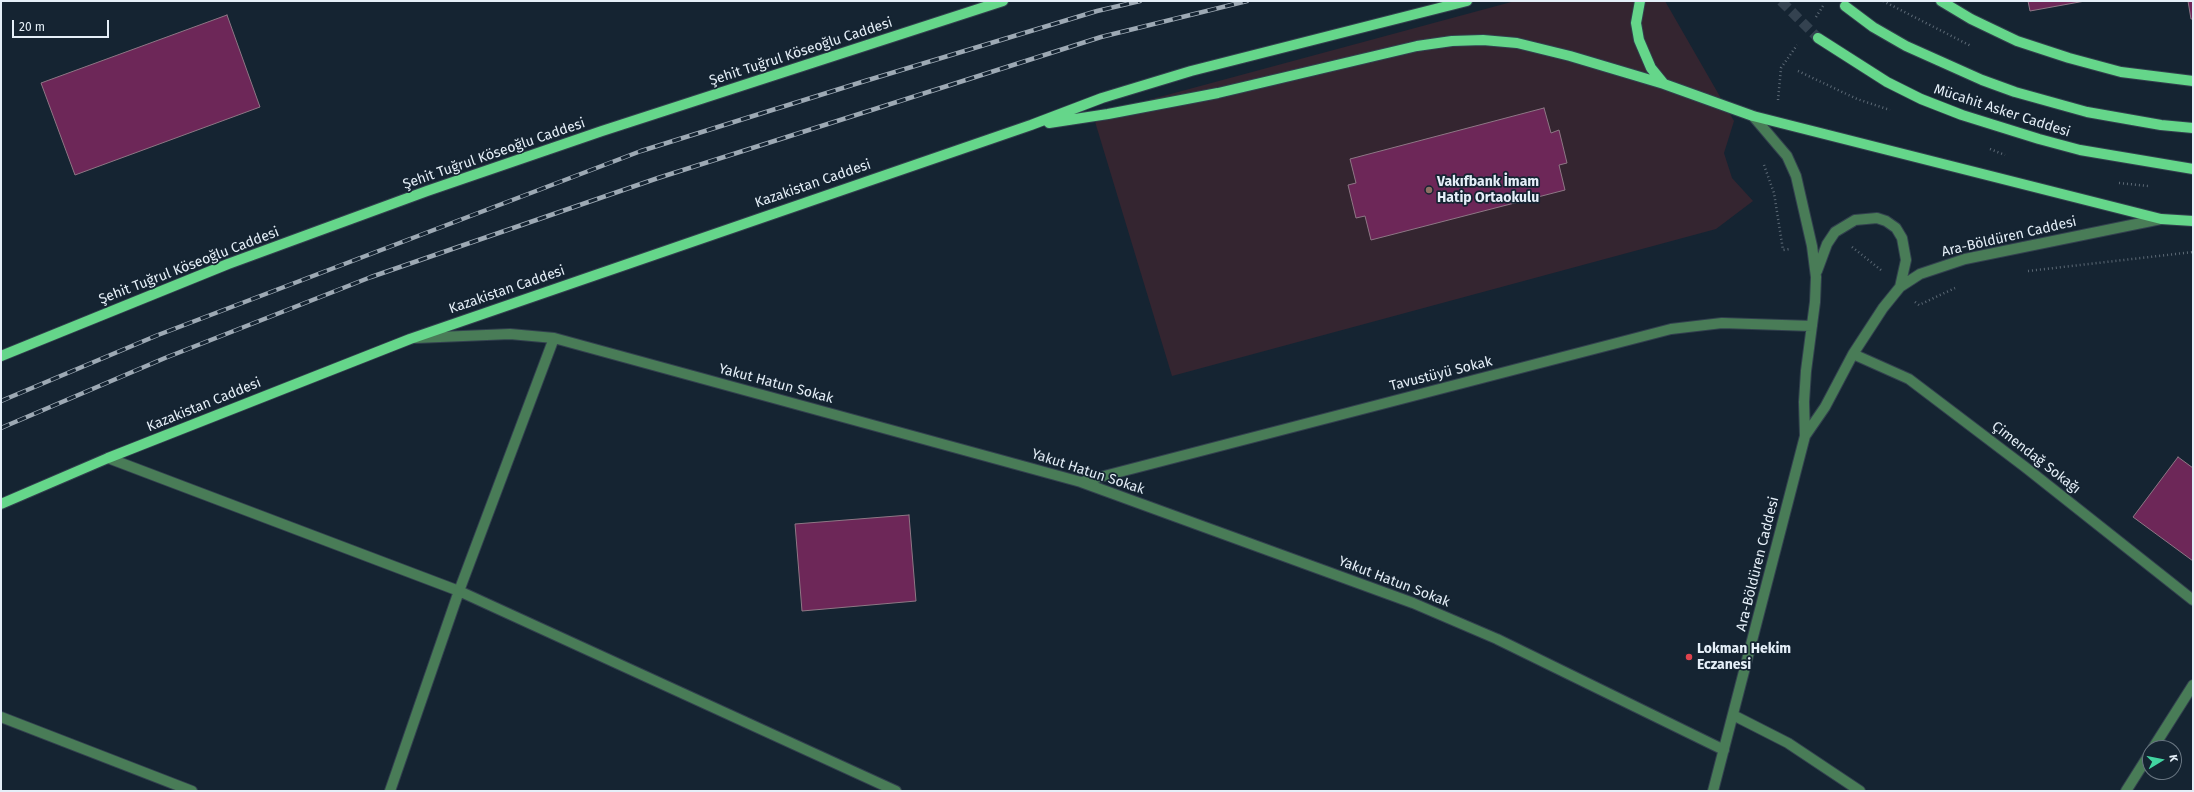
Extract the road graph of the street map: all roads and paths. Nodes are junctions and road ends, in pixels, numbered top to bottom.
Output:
1 (1003, 1) edge
2 (1467, 1) edge
3 (1640, 1) edge
4 (1941, 1) edge
5 (1845, 6) dead end
6 (1818, 38) tunnel mouth
7 (2193, 81) edge
8 (1664, 84) junction
9 (1753, 116) junction
10 (1031, 125) junction
11 (2193, 128) edge
12 (2193, 169) edge
13 (2161, 219) junction
14 (2191, 222) edge
15 (1816, 277) junction
16 (1900, 286) junction
17 (1812, 326) junction
18 (410, 338) junction
19 (554, 338) junction
20 (1853, 354) junction
21 (1, 356) edge
22 (1805, 436) junction
23 (108, 458) junction
24 (1081, 482) junction
25 (1, 504) edge
26 (459, 591) junction
27 (2193, 600) edge
28 (2193, 685) edge
29 (1733, 715) junction
30 (1, 717) edge
31 (2158, 740) edge
32 (1724, 750) junction
33 (2142, 766) edge
34 (192, 791) edge
35 (390, 791) edge
36 (896, 791) edge
37 (1713, 791) edge
38 (1860, 791) edge
39 (2126, 791) edge

1 - 21 main road, Şehit Tuğrul Köseoğlu Caddesi
2 - 10 main road
3 - 8 main road
4 - 7 main road
5 - 11 main road, Mücahit Asker Caddesi
6 - 12 main road, Mücahit Asker Caddesi
8 - 9 main road
8 - 10 main road
9 - 13 main road
9 - 15 street, Ara-Böldüren Caddesi
10 - 18 main road, Kazakistan Caddesi
13 - 14 main road
13 - 16 street, Ara-Böldüren Caddesi
15 - 16 street
15 - 17 street, Ara-Böldüren Caddesi
16 - 20 street, Ara-Böldüren Caddesi
17 - 22 street, Ara-Böldüren Caddesi
17 - 24 street, Tavustüyü Sokak
18 - 19 street, Yakut Hatun Sokak
18 - 23 main road, Kazakistan Caddesi
19 - 24 street, Yakut Hatun Sokak
19 - 26 street
20 - 22 street, Ara-Böldüren Caddesi
20 - 27 street, Çimendağ Sokağı
22 - 29 street, Ara-Böldüren Caddesi
23 - 25 main road, Kazakistan Caddesi
23 - 26 street
24 - 32 street, Yakut Hatun Sokak
26 - 35 street
26 - 36 street
28 - 31 street
29 - 32 street, Ara-Böldüren Caddesi
29 - 38 street
30 - 34 street
32 - 37 street, Ara-Böldüren Caddesi
33 - 39 street

